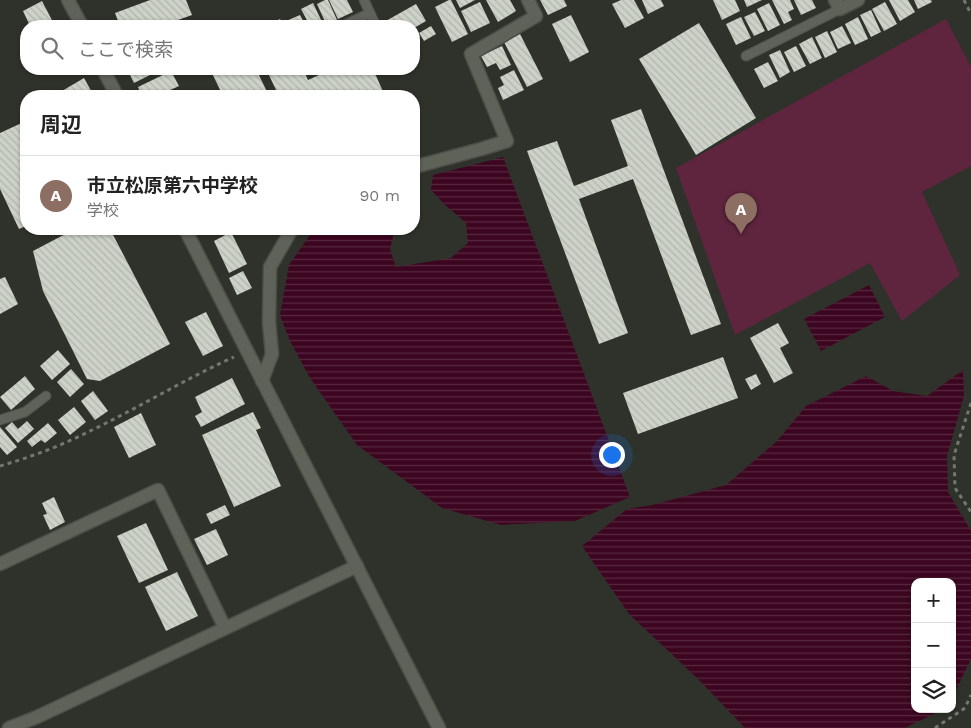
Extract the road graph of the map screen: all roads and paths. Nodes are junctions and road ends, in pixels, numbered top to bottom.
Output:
1 (68, 0) edge
2 (364, 0) edge
3 (528, 0) edge
4 (858, 0) edge
5 (964, 0) edge
6 (837, 5) edge
7 (370, 13) junction
8 (971, 14) edge
9 (79, 20) edge
10 (355, 20) edge
11 (373, 20) edge
12 (746, 56) dead end
13 (107, 75) edge
14 (115, 90) edge
15 (420, 165) edge
16 (188, 235) edge
17 (289, 235) edge
18 (235, 356) dead end
19 (262, 381) junction
20 (46, 396) dead end
21 (971, 403) edge
22 (0, 420) edge
23 (0, 466) edge
24 (971, 512) edge
25 (0, 564) edge
26 (357, 566) junction
27 (225, 628) junction
28 (971, 695) edge
29 (9, 728) edge
30 (439, 728) edge
31 (935, 728) edge

1 - 9 street
2 - 7 lane
3 - 15 street
4 - 6 street
5 - 8 path
6 - 12 lane
7 - 10 lane
7 - 11 lane
13 - 14 street
16 - 19 street
17 - 19 street
18 - 23 path
19 - 26 street
20 - 22 lane
21 - 24 path
25 - 27 street
26 - 27 street
26 - 30 street
27 - 29 street
28 - 31 path

